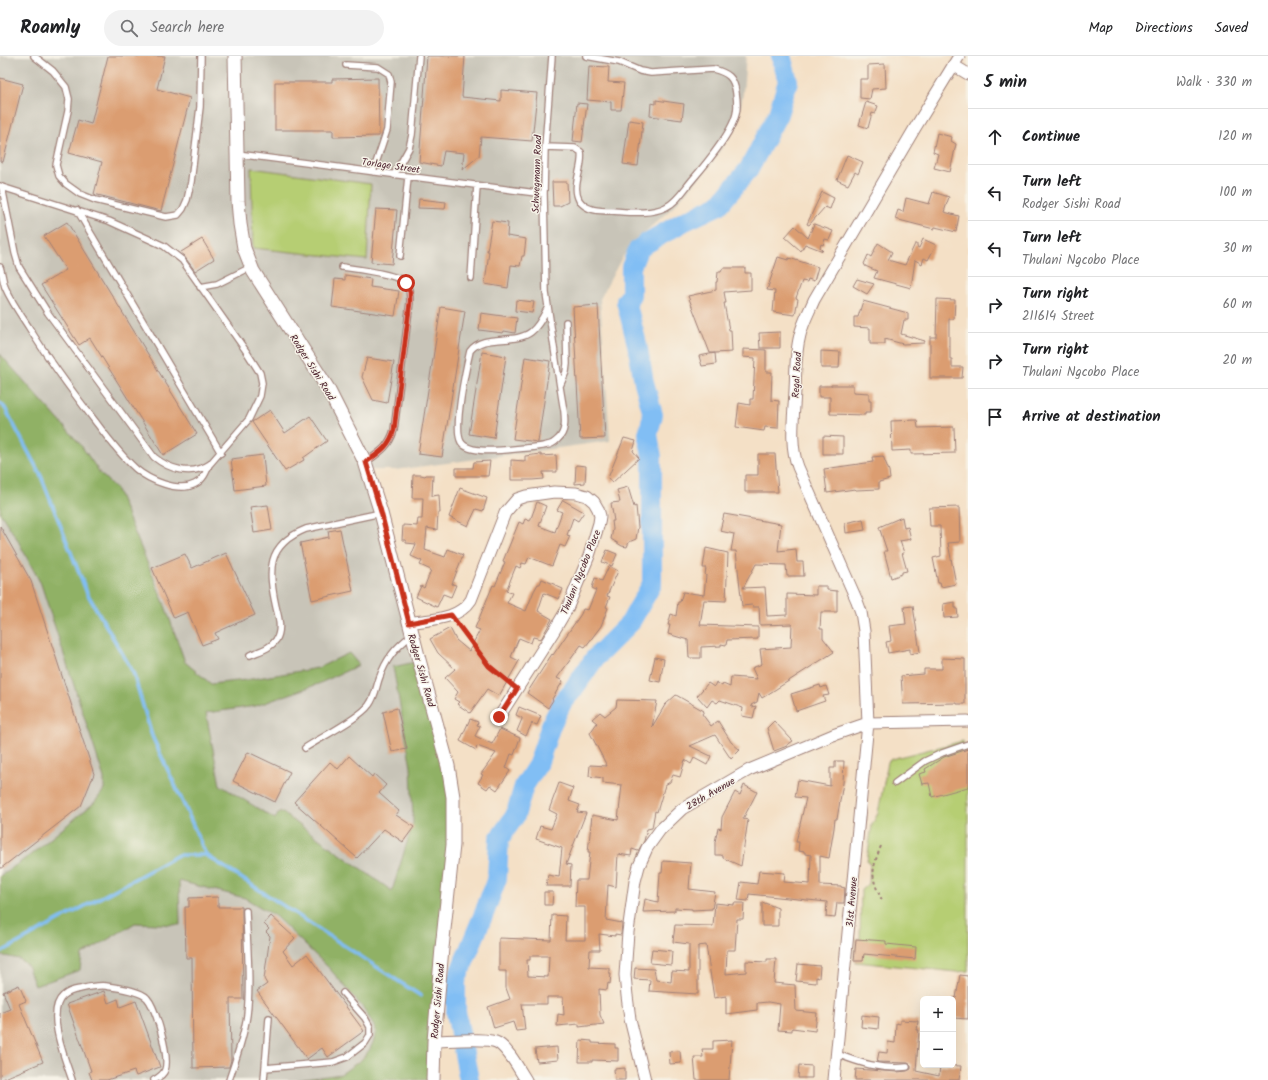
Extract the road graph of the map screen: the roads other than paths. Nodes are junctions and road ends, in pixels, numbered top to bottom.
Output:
1 (34, 56) edge
2 (201, 56) edge
3 (235, 56) edge
4 (419, 56) edge
5 (552, 56) edge
6 (586, 56) edge
7 (956, 60) edge
8 (346, 65) dead end
9 (968, 74) edge
10 (545, 147) junction
11 (237, 154) junction
12 (373, 172) junction
13 (394, 175) junction
14 (408, 177) junction
15 (477, 186) junction
16 (1, 187) edge
17 (544, 194) junction
18 (77, 210) junction
19 (400, 256) dead end
20 (0, 267) edge
21 (251, 267) junction
22 (342, 267) dead end
23 (471, 278) dead end
24 (200, 287) junction
25 (548, 306) junction
26 (566, 322) dead end
27 (560, 386) junction
28 (221, 453) junction
29 (366, 462) junction
30 (210, 464) junction
31 (381, 512) junction
32 (411, 629) junction
33 (250, 655) dead end
34 (499, 717) dead end
35 (968, 722) edge
36 (868, 723) junction
37 (968, 744) edge
38 (305, 748) dead end
39 (894, 783) dead end
40 (246, 911) dead end
41 (343, 993) dead end
42 (269, 1018) dead end
43 (434, 1041) junction
44 (837, 1054) junction
45 (907, 1067) dead end
46 (265, 1068) junction
47 (72, 1080) edge
48 (154, 1080) edge
49 (229, 1080) edge
50 (264, 1080) edge
51 (432, 1080) edge
52 (526, 1080) edge
53 (645, 1080) edge
54 (834, 1080) edge

1 - 2 lane
3 - 11 street, Rodger Sishi Road
4 - 13 lane
5 - 10 lane, Schwegmann Road
6 - 10 lane
7 - 9 street
7 - 36 street, Regal Road
8 - 12 lane
10 - 17 lane, Schwegmann Road
11 - 12 lane, Torlage Street
11 - 21 street, Rodger Sishi Road
12 - 13 lane, Torlage Street
13 - 14 lane, Torlage Street
14 - 15 lane, Torlage Street
14 - 19 lane
15 - 17 lane, Torlage Street
15 - 23 lane
16 - 18 lane
16 - 30 lane
17 - 25 lane, Schwegmann Road
18 - 24 lane
18 - 28 lane
20 - 30 lane
21 - 24 lane
21 - 29 street, Rodger Sishi Road
22 - 29 lane
24 - 28 lane
25 - 27 lane, Schwegmann Road
25 - 27 lane, Schwegmann Road
26 - 27 lane
28 - 30 lane
29 - 31 street, Rodger Sishi Road
31 - 32 street, Rodger Sishi Road
31 - 33 lane
32 - 34 street, Thulani Ngcobo Place
32 - 38 lane
32 - 43 street, Rodger Sishi Road
35 - 36 street, 28th Avenue
36 - 44 street, 31st Avenue
36 - 53 street, 28th Avenue
37 - 39 lane
40 - 49 lane
41 - 46 lane
42 - 46 lane
43 - 51 street, Rodger Sishi Road
43 - 52 street
44 - 45 lane
44 - 54 street, 31st Avenue
46 - 50 lane
47 - 48 lane

